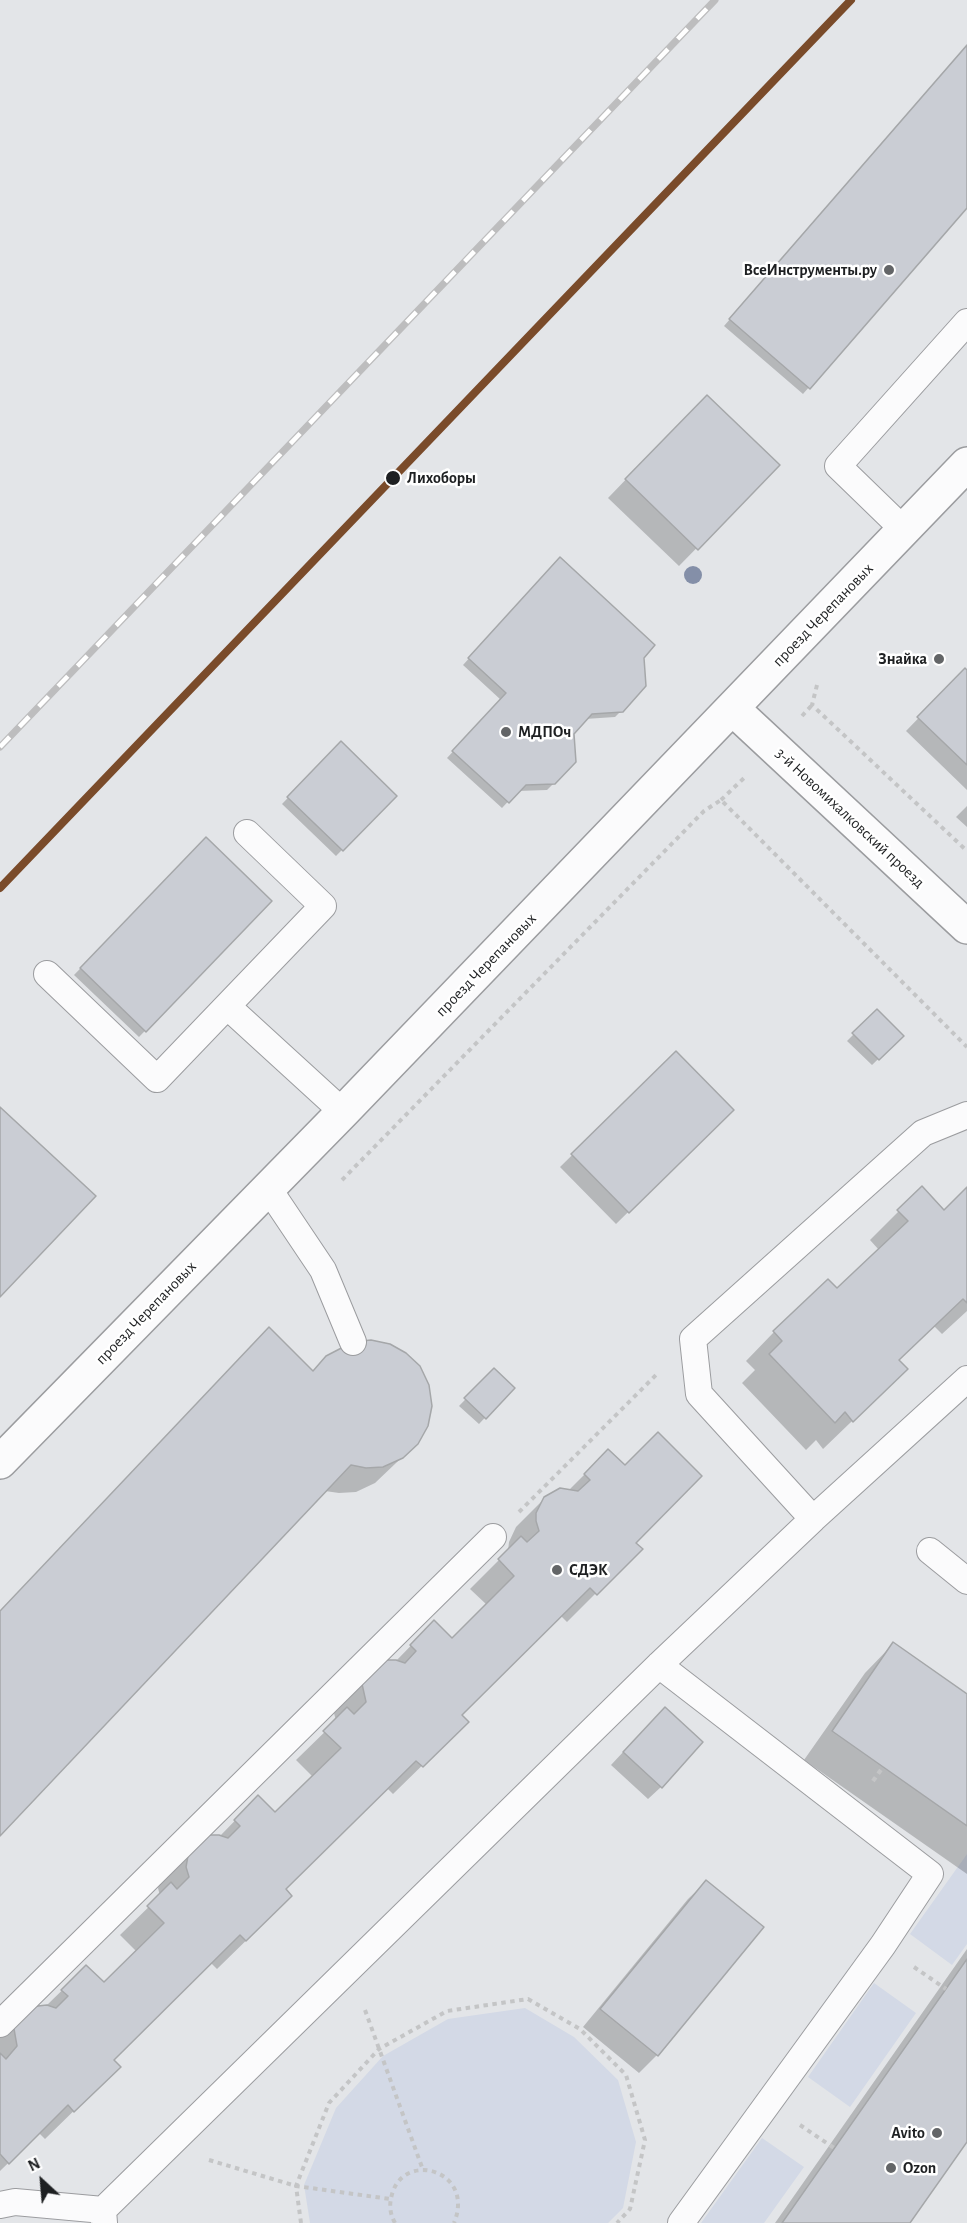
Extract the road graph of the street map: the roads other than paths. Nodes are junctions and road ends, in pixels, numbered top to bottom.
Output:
1 (967, 322) edge
2 (967, 464) edge
3 (904, 530) junction
4 (733, 709) junction
5 (247, 833) dead end
6 (967, 927) edge
7 (47, 974) dead end
8 (227, 1006) junction
9 (344, 1112) junction
10 (967, 1114) edge
11 (268, 1188) junction
12 (353, 1342) dead end
13 (967, 1379) edge
14 (0, 1462) edge
15 (813, 1519) junction
16 (493, 1538) road end
17 (930, 1551) dead end
18 (967, 1581) edge
19 (659, 1665) junction
20 (0, 2024) edge
21 (0, 2205) edge
22 (103, 2216) edge
23 (681, 2223) edge

1 - 3 lane
2 - 3 street, проезд Черепановых
3 - 4 street, проезд Черепановых
4 - 6 street, 3-й Новомихалковский проезд
4 - 9 street, проезд Черепановых
5 - 8 lane
7 - 8 lane
8 - 9 lane
9 - 11 street, проезд Черепановых
10 - 15 lane
11 - 12 lane
11 - 14 street, проезд Черепановых
13 - 15 lane
15 - 19 lane
16 - 20 lane
17 - 18 lane
19 - 22 lane
19 - 23 lane
21 - 22 lane

